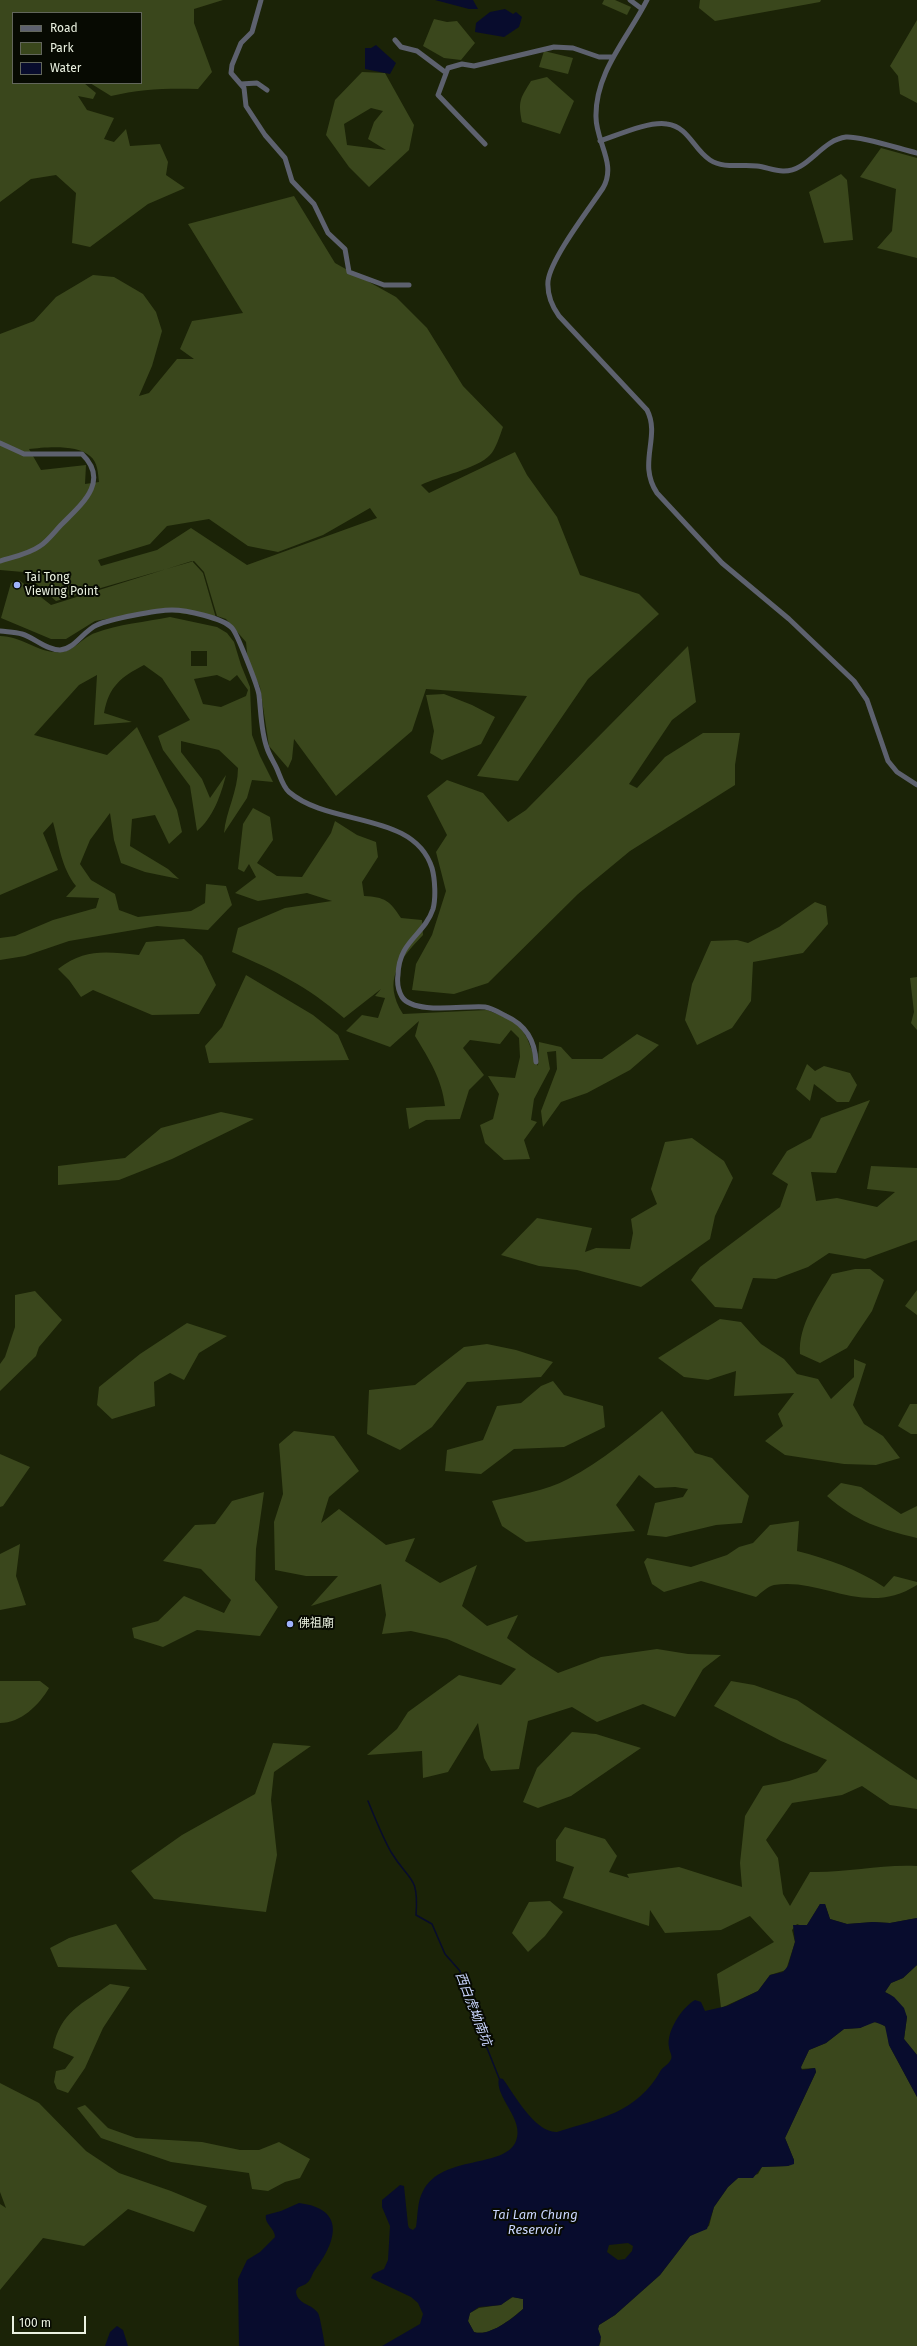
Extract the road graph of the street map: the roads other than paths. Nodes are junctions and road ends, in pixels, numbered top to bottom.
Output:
1 (261, 0) edge
2 (630, 0) edge
3 (647, 0) edge
4 (642, 9) junction
5 (395, 40) dead end
6 (613, 57) junction
7 (445, 72) junction
8 (241, 84) junction
9 (267, 90) dead end
10 (600, 141) junction
11 (485, 144) dead end
12 (917, 153) edge
13 (409, 285) dead end
14 (0, 443) edge
15 (0, 561) edge
16 (0, 631) edge
17 (917, 785) edge
18 (536, 1062) dead end

1 - 8 street
2 - 4 street
3 - 4 street
4 - 6 street
5 - 7 street
6 - 7 street
6 - 10 street
7 - 11 street
8 - 9 street
8 - 13 street
10 - 12 street
10 - 17 street
14 - 15 street
16 - 18 street

